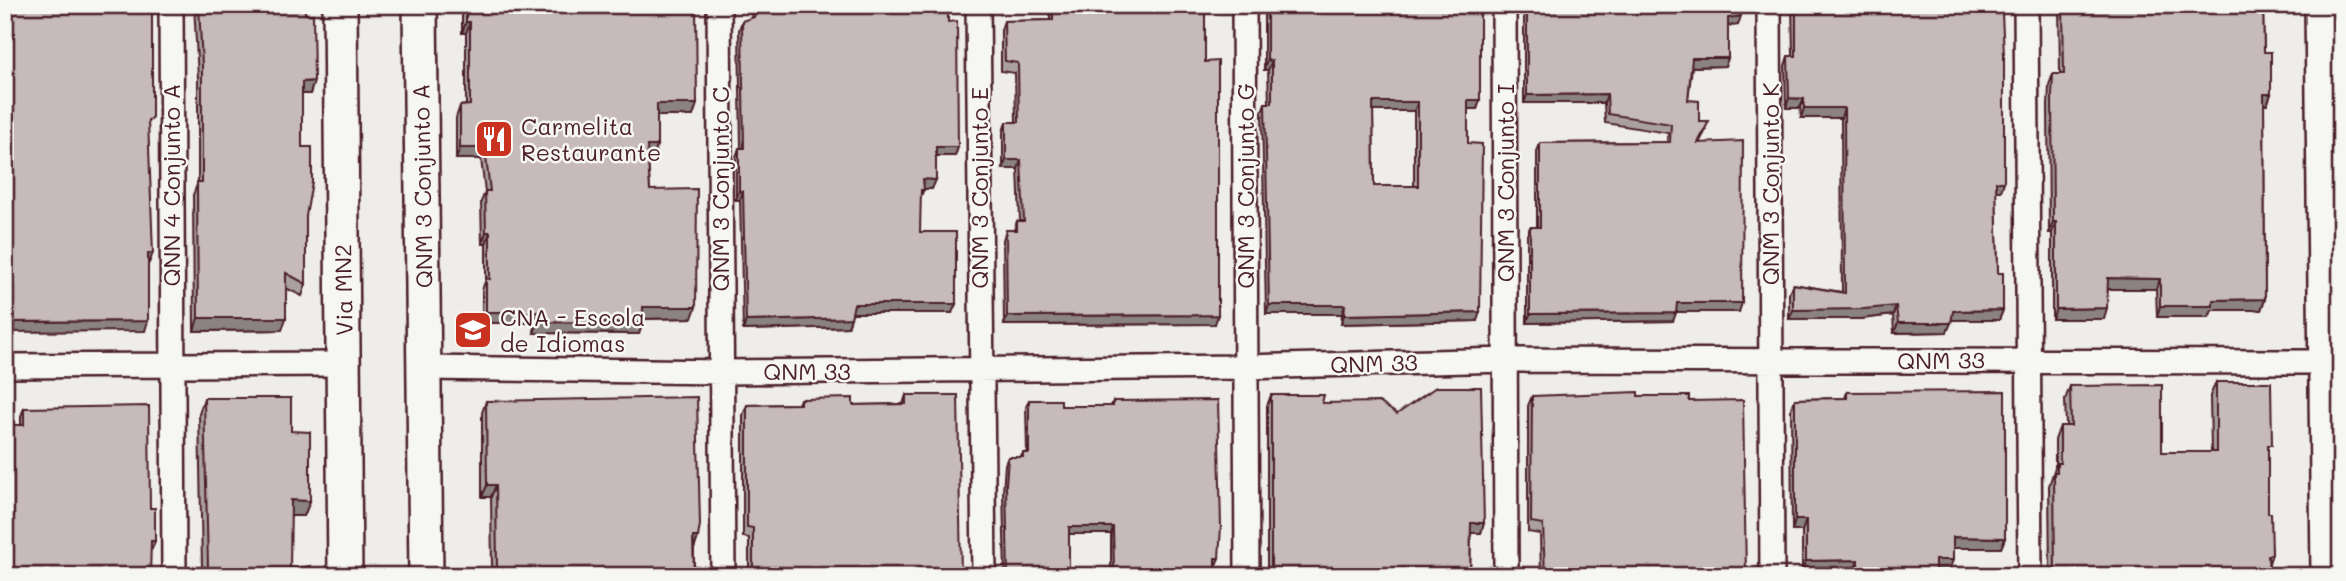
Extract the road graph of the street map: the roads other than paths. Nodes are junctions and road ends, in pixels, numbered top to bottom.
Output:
1 (171, 5) edge
2 (340, 5) edge
3 (419, 5) edge
4 (719, 5) edge
5 (978, 5) edge
6 (1244, 5) edge
7 (1504, 5) edge
8 (1769, 5) edge
9 (2026, 5) edge
10 (2322, 5) edge
11 (2028, 359) junction
12 (1506, 360) junction
13 (1771, 362) junction
14 (2325, 362) junction
15 (172, 365) junction
16 (344, 365) junction
17 (5, 366) edge
18 (1245, 367) junction
19 (424, 368) junction
20 (981, 370) junction
21 (722, 372) junction
22 (174, 576) edge
23 (345, 576) edge
24 (426, 576) edge
25 (723, 576) edge
26 (984, 576) edge
27 (1247, 576) edge
28 (1506, 576) edge
29 (1772, 576) edge
30 (2030, 576) edge
31 (2328, 576) edge

1 - 15 street, QNN 4 Conjunto A
2 - 16 main road, Via MN2
3 - 19 main road, QNM 3 Conjunto A
4 - 21 street, QNM 3 Conjunto C
5 - 20 street, QNM 3 Conjunto E
6 - 18 street, QNM 3 Conjunto G
7 - 12 street, QNM 3 Conjunto I
8 - 13 street, QNM 3 Conjunto K
9 - 11 street
10 - 14 main road
11 - 13 street, QNM 33
11 - 14 street, QNM 33
11 - 30 street
12 - 13 street, QNM 33
12 - 18 street, QNM 33
12 - 28 street, QNM 3 Conjunto I
13 - 29 street, QNM 3 Conjunto K
14 - 31 main road
15 - 16 street
15 - 17 street
15 - 22 street, QNN 4 Conjunto A
16 - 23 main road, Via MN2
18 - 20 street, QNM 33
18 - 27 street, QNM 3 Conjunto G
19 - 21 street, QNM 33
19 - 24 main road, QNM 3 Conjunto A
20 - 21 street, QNM 33
20 - 26 street, QNM 3 Conjunto E
21 - 25 street, QNM 3 Conjunto C

